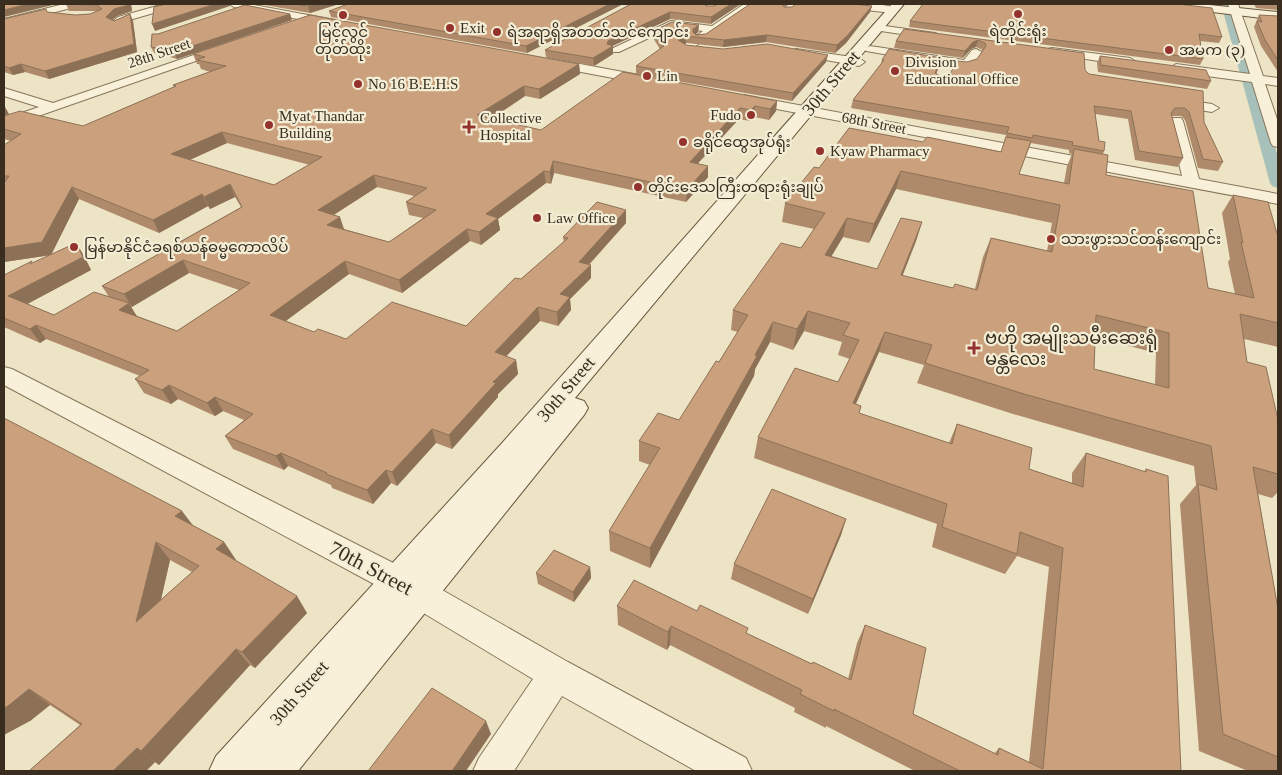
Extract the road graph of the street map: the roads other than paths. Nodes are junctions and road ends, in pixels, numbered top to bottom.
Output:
1 (75, 4) edge
2 (174, 4) edge
3 (750, 4) edge
4 (838, 4) edge
5 (907, 4) edge
6 (1171, 4) edge
7 (232, 7) edge
8 (896, 7) edge
9 (1231, 8) edge
10 (336, 10) edge
11 (41, 12) junction
12 (1278, 16) edge
13 (67, 17) edge
14 (310, 18) junction
15 (4, 22) edge
16 (116, 23) edge
17 (348, 25) edge
18 (284, 27) edge
19 (714, 28) junction
20 (882, 28) junction
21 (734, 32) edge
22 (653, 33) junction
23 (943, 37) edge
24 (240, 42) edge
25 (699, 45) junction
26 (976, 45) edge
27 (871, 48) junction
28 (1036, 49) edge
29 (615, 50) edge
30 (785, 50) edge
31 (922, 54) edge
32 (676, 55) edge
33 (1089, 56) junction
34 (539, 61) edge
35 (855, 61) junction
36 (950, 61) junction
37 (1145, 64) edge
38 (1164, 66) edge
39 (1090, 70) dead end
40 (944, 74) dead end
41 (1256, 78) junction
42 (1278, 82) edge
43 (664, 84) edge
44 (1175, 90) edge
45 (4, 92) edge
46 (1204, 94) edge
47 (731, 97) edge
48 (1159, 100) edge
49 (53, 107) junction
50 (1212, 108) dead end
51 (810, 112) junction
52 (1176, 121) dead end
53 (4, 124) edge
54 (1278, 143) edge
55 (1191, 182) junction
56 (1278, 199) edge
57 (4, 375) edge
58 (409, 588) junction
59 (556, 674) junction
60 (231, 771) edge
61 (270, 771) edge
62 (492, 771) edge
63 (733, 771) edge

1 - 11 street
2 - 16 street
3 - 19 street
4 - 8 street
5 - 20 main road, 30th Street
6 - 9 main road
7 - 14 street
8 - 20 main road, 30th Street
9 - 12 main road
9 - 41 street
10 - 14 street
11 - 13 street
11 - 15 street
14 - 17 street
14 - 18 street
19 - 21 street
19 - 22 street
19 - 25 street
20 - 23 street
20 - 27 main road, 30th Street
20 - 35 main road, 30th Street
22 - 25 street
22 - 29 street
24 - 49 street, 28th Street
25 - 32 street
26 - 36 street
27 - 31 street
27 - 35 main road, 30th Street
27 - 36 street
28 - 33 street
30 - 35 street
33 - 37 street
33 - 39 street
34 - 43 street
35 - 51 main road, 30th Street
36 - 40 street
38 - 41 street
41 - 42 street
41 - 54 street
44 - 46 street
45 - 49 street
47 - 51 street, 68th Street
48 - 50 street
49 - 53 street, 28th Street
51 - 55 street, 68th Street
51 - 58 main road, 30th Street
52 - 55 street
55 - 56 street, 68th Street
57 - 58 street, 70th Street
58 - 59 street, 70th Street
58 - 60 main road, 30th Street
58 - 61 main road, 30th Street
59 - 62 street
59 - 63 street, 70th Street

